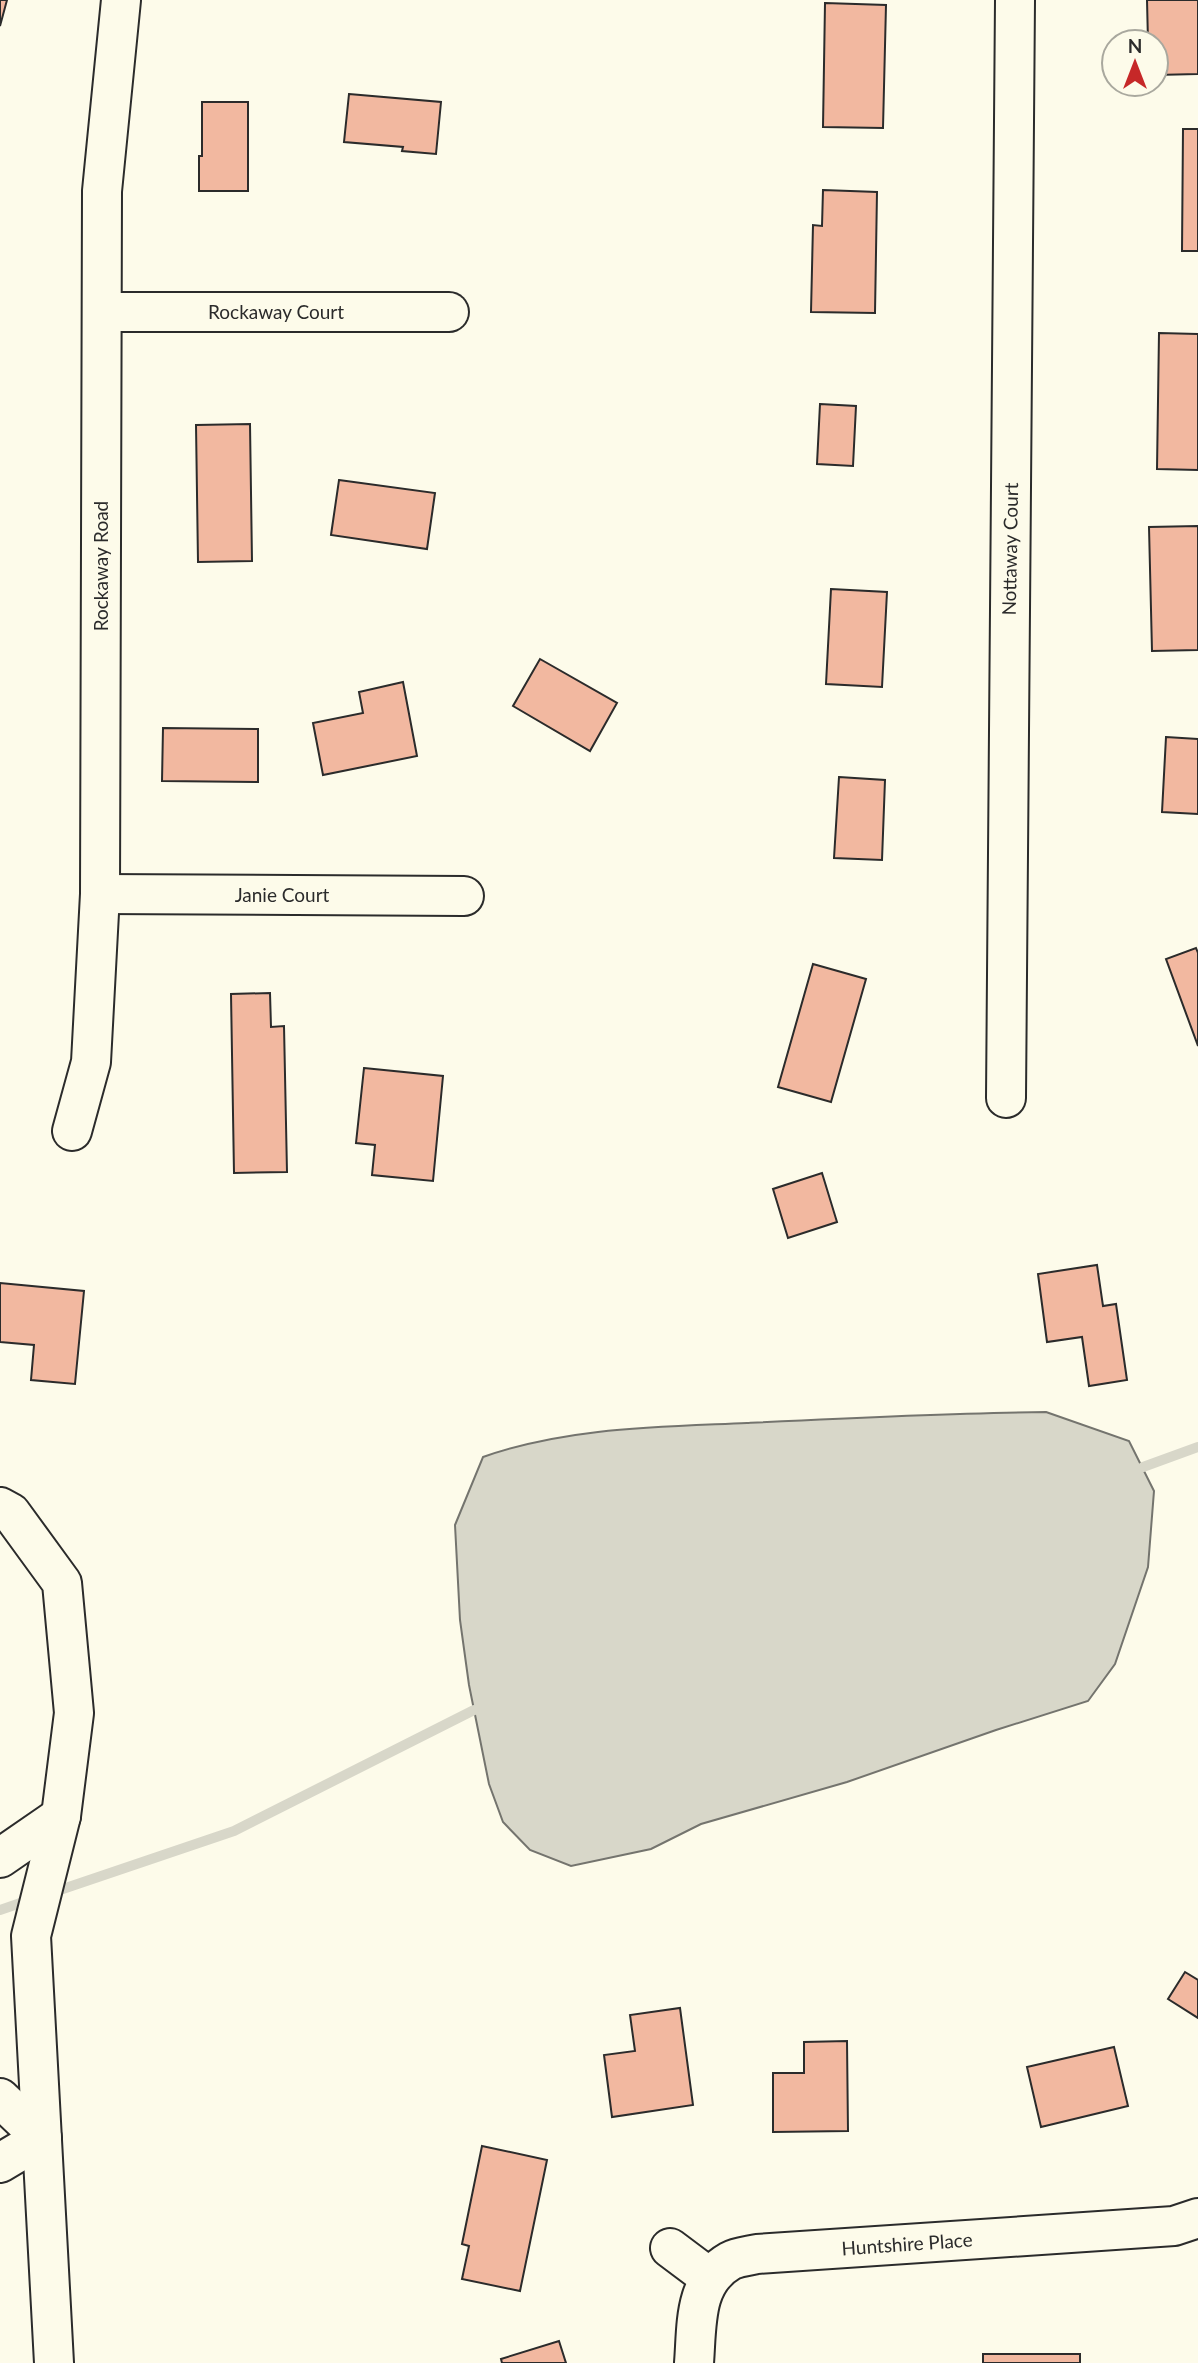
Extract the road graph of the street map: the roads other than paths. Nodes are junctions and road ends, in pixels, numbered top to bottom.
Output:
1 (121, 0) edge
2 (1015, 0) edge
3 (102, 312) junction
4 (449, 312) dead end
5 (100, 894) junction
6 (464, 896) dead end
7 (1006, 1098) dead end
8 (72, 1131) dead end
9 (0, 1507) edge
10 (61, 1816) junction
11 (0, 1858) edge
12 (0, 2098) edge
13 (42, 2138) junction
14 (0, 2164) edge
15 (1198, 2218) edge
16 (670, 2248) dead end
17 (710, 2278) junction
18 (54, 2363) edge
19 (694, 2363) edge

1 - 3 street, Rockaway Road
2 - 7 street, Nottaway Court
3 - 4 street, Rockaway Court
3 - 5 street, Rockaway Road
5 - 6 street, Janie Court
5 - 8 street, Rockaway Road
9 - 10 street
10 - 11 street
10 - 13 street
12 - 13 street
13 - 14 street
13 - 18 street
15 - 17 street, Huntshire Place
16 - 17 street
17 - 19 street

